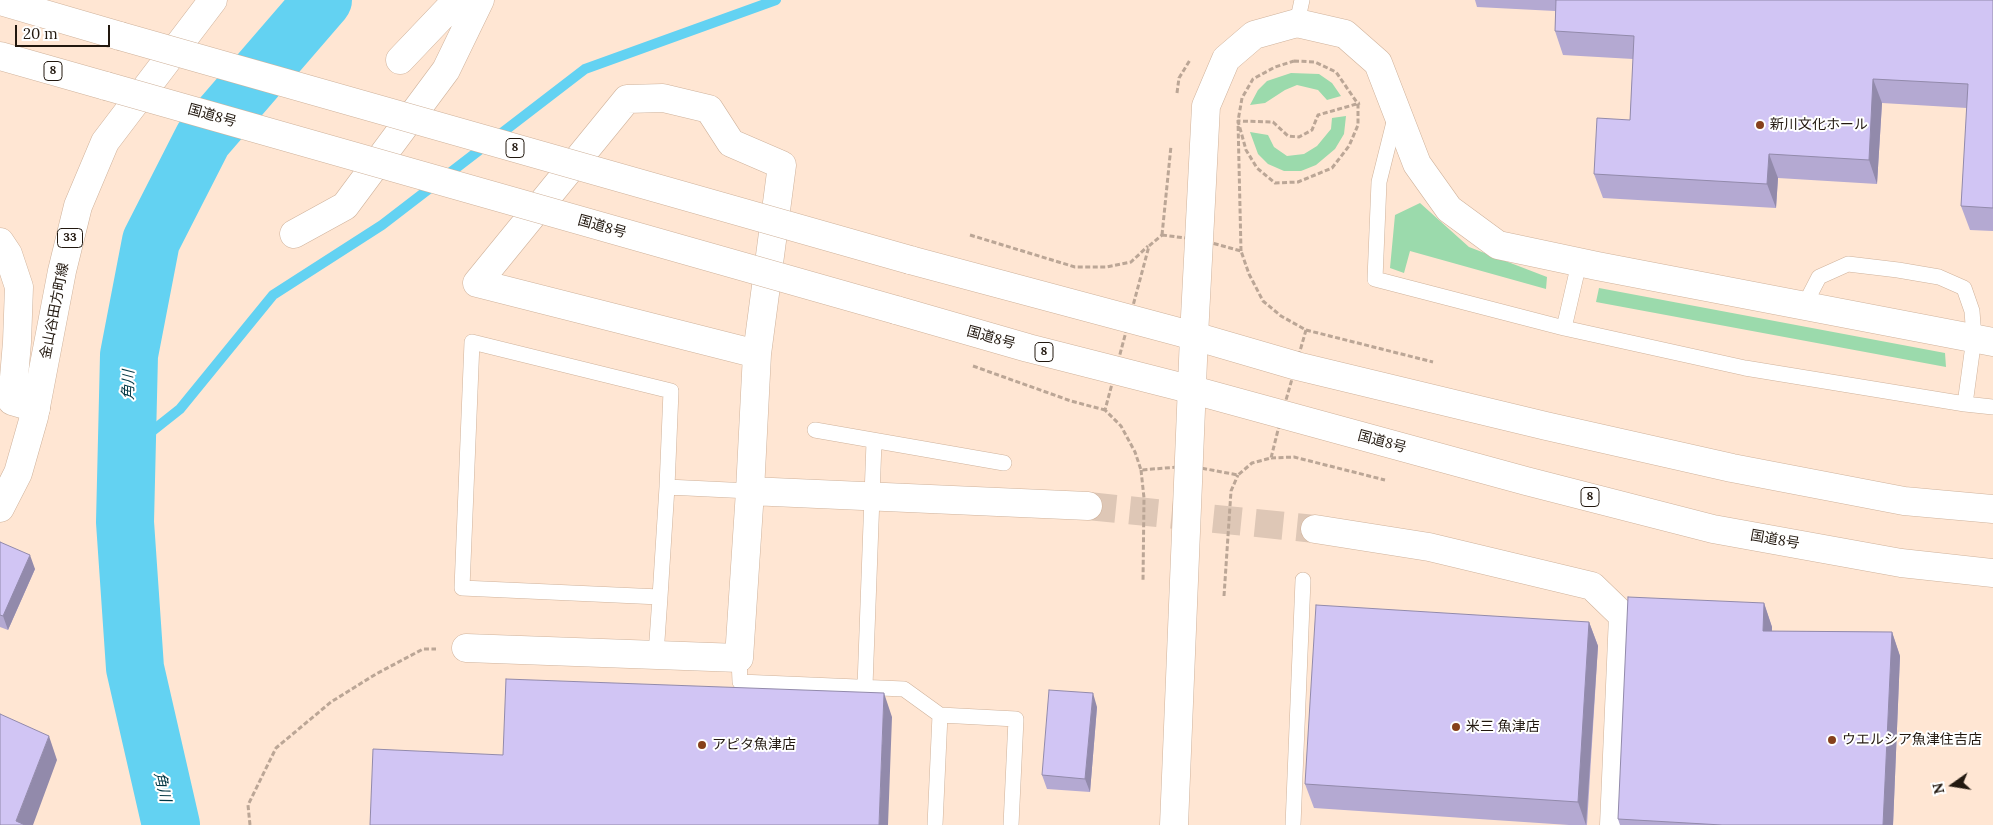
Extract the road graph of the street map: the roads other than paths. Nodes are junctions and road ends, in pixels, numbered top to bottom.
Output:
1 (213, 0) edge
2 (457, 0) edge
3 (480, 0) edge
4 (0, 2) edge
5 (36, 6) edge
6 (1299, 12) edge
7 (0, 56) edge
8 (400, 60) dead end
9 (1392, 101) junction
10 (294, 234) dead end
11 (0, 242) edge
12 (1579, 262) junction
13 (1804, 306) junction
14 (1564, 328) junction
15 (1194, 336) junction
16 (1983, 340) edge
17 (757, 354) junction
18 (1193, 390) junction
19 (1966, 404) junction
20 (1993, 407) edge
21 (36, 408) junction
22 (814, 430) dead end
23 (874, 442) junction
24 (1004, 463) dead end
25 (667, 487) junction
26 (750, 491) junction
27 (872, 496) junction
28 (1088, 506) tunnel mouth
29 (0, 508) edge
30 (1993, 509) edge
31 (1315, 529) tunnel mouth
32 (1993, 573) edge
33 (1304, 580) dead end
34 (660, 597) junction
35 (466, 648) road end
36 (656, 655) junction
37 (740, 658) junction
38 (865, 686) junction
39 (940, 715) junction
40 (935, 825) edge
41 (1011, 825) edge
42 (1174, 825) edge
43 (1293, 825) edge
44 (1614, 825) edge

1 - 21 main road, 金山谷田方町線 / 33
2 - 8 main road
3 - 10 main road
4 - 5 main road, 8
5 - 15 main road, 8, bridge
6 - 9 main road
6 - 15 main road
7 - 18 main road, 国道8号 / 8, bridge
9 - 12 main road
9 - 14 lane
11 - 21 main road
12 - 13 main road
12 - 14 lane
13 - 16 main road
13 - 16 lane
14 - 19 lane
15 - 18 main road
15 - 30 main road, 8
16 - 19 lane
17 - 17 main road
17 - 26 main road
18 - 32 main road, 国道8号 / 8
18 - 42 main road
19 - 20 lane
21 - 29 main road, 金山谷田方町線 / 33
22 - 23 lane
23 - 24 lane
23 - 27 lane
25 - 26 lane
25 - 34 lane
25 - 34 lane
26 - 27 main road
26 - 37 main road
27 - 28 main road
27 - 38 lane
31 - 44 main road
33 - 43 lane
34 - 36 lane
35 - 36 main road
36 - 37 main road
37 - 38 lane
38 - 39 lane
39 - 40 lane
39 - 41 lane

